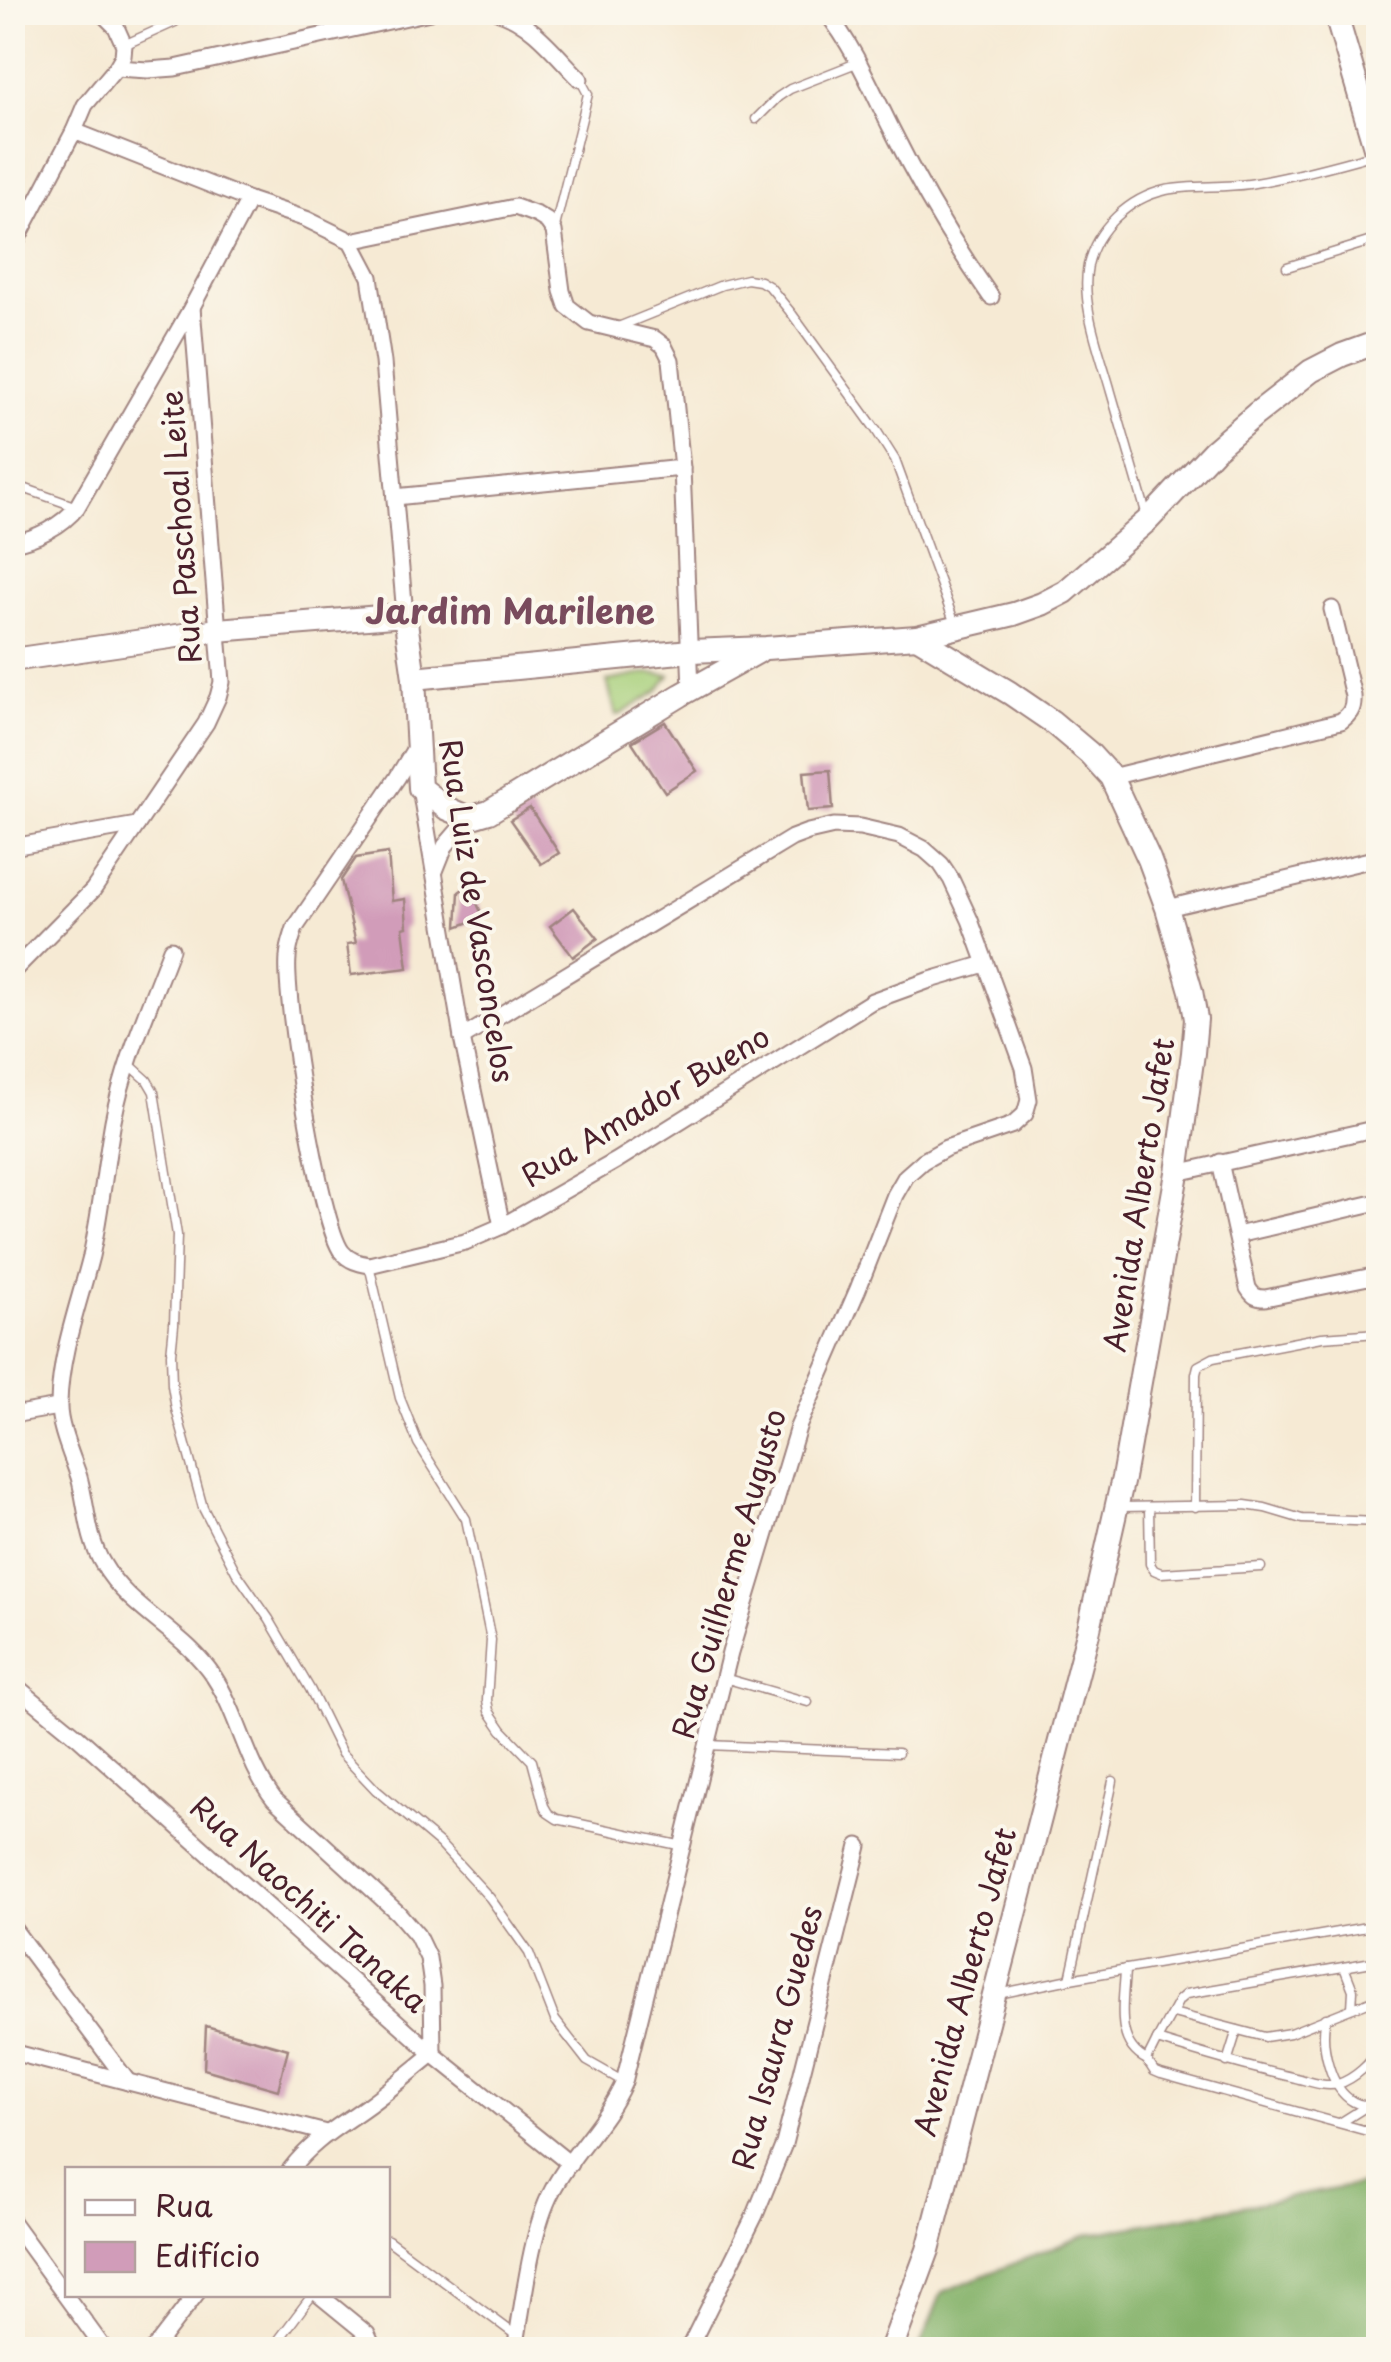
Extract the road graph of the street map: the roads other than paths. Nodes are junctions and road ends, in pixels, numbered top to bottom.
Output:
1 (100, 12) edge
2 (182, 12) edge
3 (430, 12) edge
4 (500, 12) edge
5 (826, 12) edge
6 (1335, 12) edge
7 (124, 45) junction
8 (859, 62) junction
9 (116, 68) junction
10 (580, 79) joint
11 (756, 120) dead end
12 (74, 130) junction
13 (1378, 155) edge
14 (249, 200) junction
15 (554, 230) junction
16 (1378, 239) edge
17 (351, 241) junction
18 (12, 249) edge
19 (1287, 267) dead end
20 (990, 296) dead end
21 (192, 307) junction
22 (614, 328) junction
23 (1378, 342) edge
24 (682, 468) junction
25 (12, 484) edge
26 (395, 497) junction
27 (77, 507) junction
28 (1148, 520) junction
29 (12, 543) edge
30 (1332, 609) dead end
31 (405, 615) junction
32 (957, 629) junction
33 (218, 630) junction
34 (917, 637) junction
35 (766, 648) junction
36 (690, 651) junction
37 (12, 660) edge
38 (414, 678) junction
39 (691, 689) junction
40 (417, 745) junction
41 (1111, 777) junction
42 (420, 788) junction
43 (469, 818) junction
44 (137, 824) junction
45 (12, 846) edge
46 (1378, 858) edge
47 (434, 874) junction
48 (1166, 908) junction
49 (171, 949) dead end
50 (985, 964) junction
51 (12, 972) edge
52 (462, 1038) junction
53 (128, 1063) junction
54 (1378, 1128) edge
55 (1220, 1162) junction
56 (1177, 1172) junction
57 (1378, 1202) edge
58 (502, 1226) junction
59 (1237, 1234) junction
60 (370, 1265) junction
61 (1378, 1275) edge
62 (1378, 1333) edge
63 (58, 1407) junction
64 (12, 1415) edge
65 (1117, 1507) junction
66 (1149, 1507) junction
67 (1195, 1508) junction
68 (1378, 1522) edge
69 (1262, 1566) dead end
70 (724, 1678) junction
71 (12, 1682) edge
72 (808, 1702) dead end
73 (707, 1746) junction
74 (898, 1753) dead end
75 (1113, 1781) dead end
76 (684, 1846) junction
77 (859, 1846) dead end
78 (1378, 1925) edge
79 (12, 1927) edge
80 (1378, 1961) edge
81 (1344, 1967) junction
82 (1126, 1969) junction
83 (1070, 1979) junction
84 (994, 1995) junction
85 (1378, 1998) edge
86 (1352, 2008) junction
87 (1172, 2013) junction
88 (1326, 2018) junction
89 (1237, 2030) junction
90 (1157, 2040) junction
91 (1378, 2048) edge
92 (12, 2052) edge
93 (433, 2054) junction
94 (1147, 2060) junction
95 (1228, 2062) junction
96 (1376, 2062) edge
97 (128, 2082) junction
98 (624, 2082) junction
99 (1338, 2084) junction
100 (1378, 2094) edge
101 (1366, 2106) junction
102 (1378, 2106) edge
103 (1340, 2123) junction
104 (326, 2133) junction
105 (1378, 2134) edge
106 (570, 2164) junction
107 (295, 2167) edge
108 (12, 2222) edge
109 (390, 2242) edge
110 (65, 2295) edge
111 (66, 2297) edge
112 (194, 2297) edge
113 (314, 2297) edge
114 (320, 2297) edge
115 (516, 2343) edge
116 (105, 2350) edge
117 (153, 2350) edge
118 (270, 2350) edge
119 (374, 2350) edge
120 (688, 2350) edge
121 (891, 2350) edge

1 - 7 street
2 - 7 lane
3 - 9 street
4 - 10 street
5 - 8 street
6 - 13 street
7 - 9 street
8 - 11 lane
8 - 20 street
9 - 12 street
10 - 15 lane
12 - 14 street
12 - 18 street
13 - 28 lane
14 - 17 street
14 - 21 street
15 - 17 street
15 - 22 street
16 - 19 lane
17 - 26 street, Rua Luiz de Vasconcelos
21 - 27 street
21 - 33 street, Rua Paschoal Leite
22 - 24 street
22 - 32 lane
23 - 28 street
24 - 26 street
24 - 36 street
25 - 27 lane
26 - 31 street, Rua Luiz de Vasconcelos
27 - 29 street
28 - 32 street
30 - 41 street
31 - 33 street
31 - 38 street, Rua Luiz de Vasconcelos
32 - 34 street
33 - 37 street
33 - 44 street, Rua Paschoal Leite
34 - 35 street
34 - 41 street, Avenida Alberto Jafet
35 - 36 street
35 - 39 street
36 - 38 street
36 - 39 street
38 - 40 street, Rua Luiz de Vasconcelos
39 - 43 street
40 - 42 street, Rua Luiz de Vasconcelos
40 - 60 street
41 - 48 street, Avenida Alberto Jafet
42 - 43 street
42 - 47 street, Rua Luiz de Vasconcelos
43 - 47 street
44 - 45 street
44 - 51 street, Rua Paschoal Leite
46 - 48 street
47 - 52 street, Rua Luiz de Vasconcelos
48 - 56 street, Avenida Alberto Jafet
49 - 53 street
50 - 52 street
50 - 58 street, Rua Amador Bueno
50 - 70 street, Rua Guilherme Augusto
52 - 58 street, Rua Luiz de Vasconcelos
53 - 63 street
53 - 98 lane
54 - 55 street
55 - 56 street
55 - 59 street
56 - 65 street, Avenida Alberto Jafet
57 - 59 street
58 - 60 street, Rua Amador Bueno
59 - 61 street
60 - 76 lane
62 - 67 lane
63 - 64 street
63 - 93 street
65 - 66 lane
65 - 84 street, Avenida Alberto Jafet
66 - 67 lane
66 - 69 lane
67 - 68 lane
70 - 72 lane
70 - 73 street, Rua Guilherme Augusto
71 - 93 street, Rua Naochiti Tanaka
73 - 74 lane
73 - 76 street, Rua Guilherme Augusto
75 - 83 lane
76 - 98 street, Rua Guilherme Augusto
77 - 120 street, Rua Isaura Guedes
78 - 82 lane
79 - 97 street
80 - 81 lane
81 - 86 lane
81 - 87 lane
82 - 83 lane
82 - 94 lane
83 - 84 lane
84 - 121 street, Avenida Alberto Jafet
85 - 86 lane
86 - 88 lane
87 - 89 lane
87 - 90 lane
88 - 89 lane
88 - 99 lane
89 - 95 lane
90 - 94 lane
90 - 95 lane
91 - 96 lane
92 - 97 street
93 - 104 street
93 - 106 street, Rua Naochiti Tanaka
94 - 103 lane
95 - 99 lane
96 - 99 lane
97 - 104 street
98 - 106 street, Rua Guilherme Augusto
99 - 101 lane
100 - 101 lane
101 - 102 lane
101 - 103 lane
103 - 105 lane
104 - 107 street
106 - 115 street, Rua Guilherme Augusto
108 - 110 street
109 - 115 lane
111 - 116 street
112 - 117 street
113 - 118 lane
114 - 119 street

